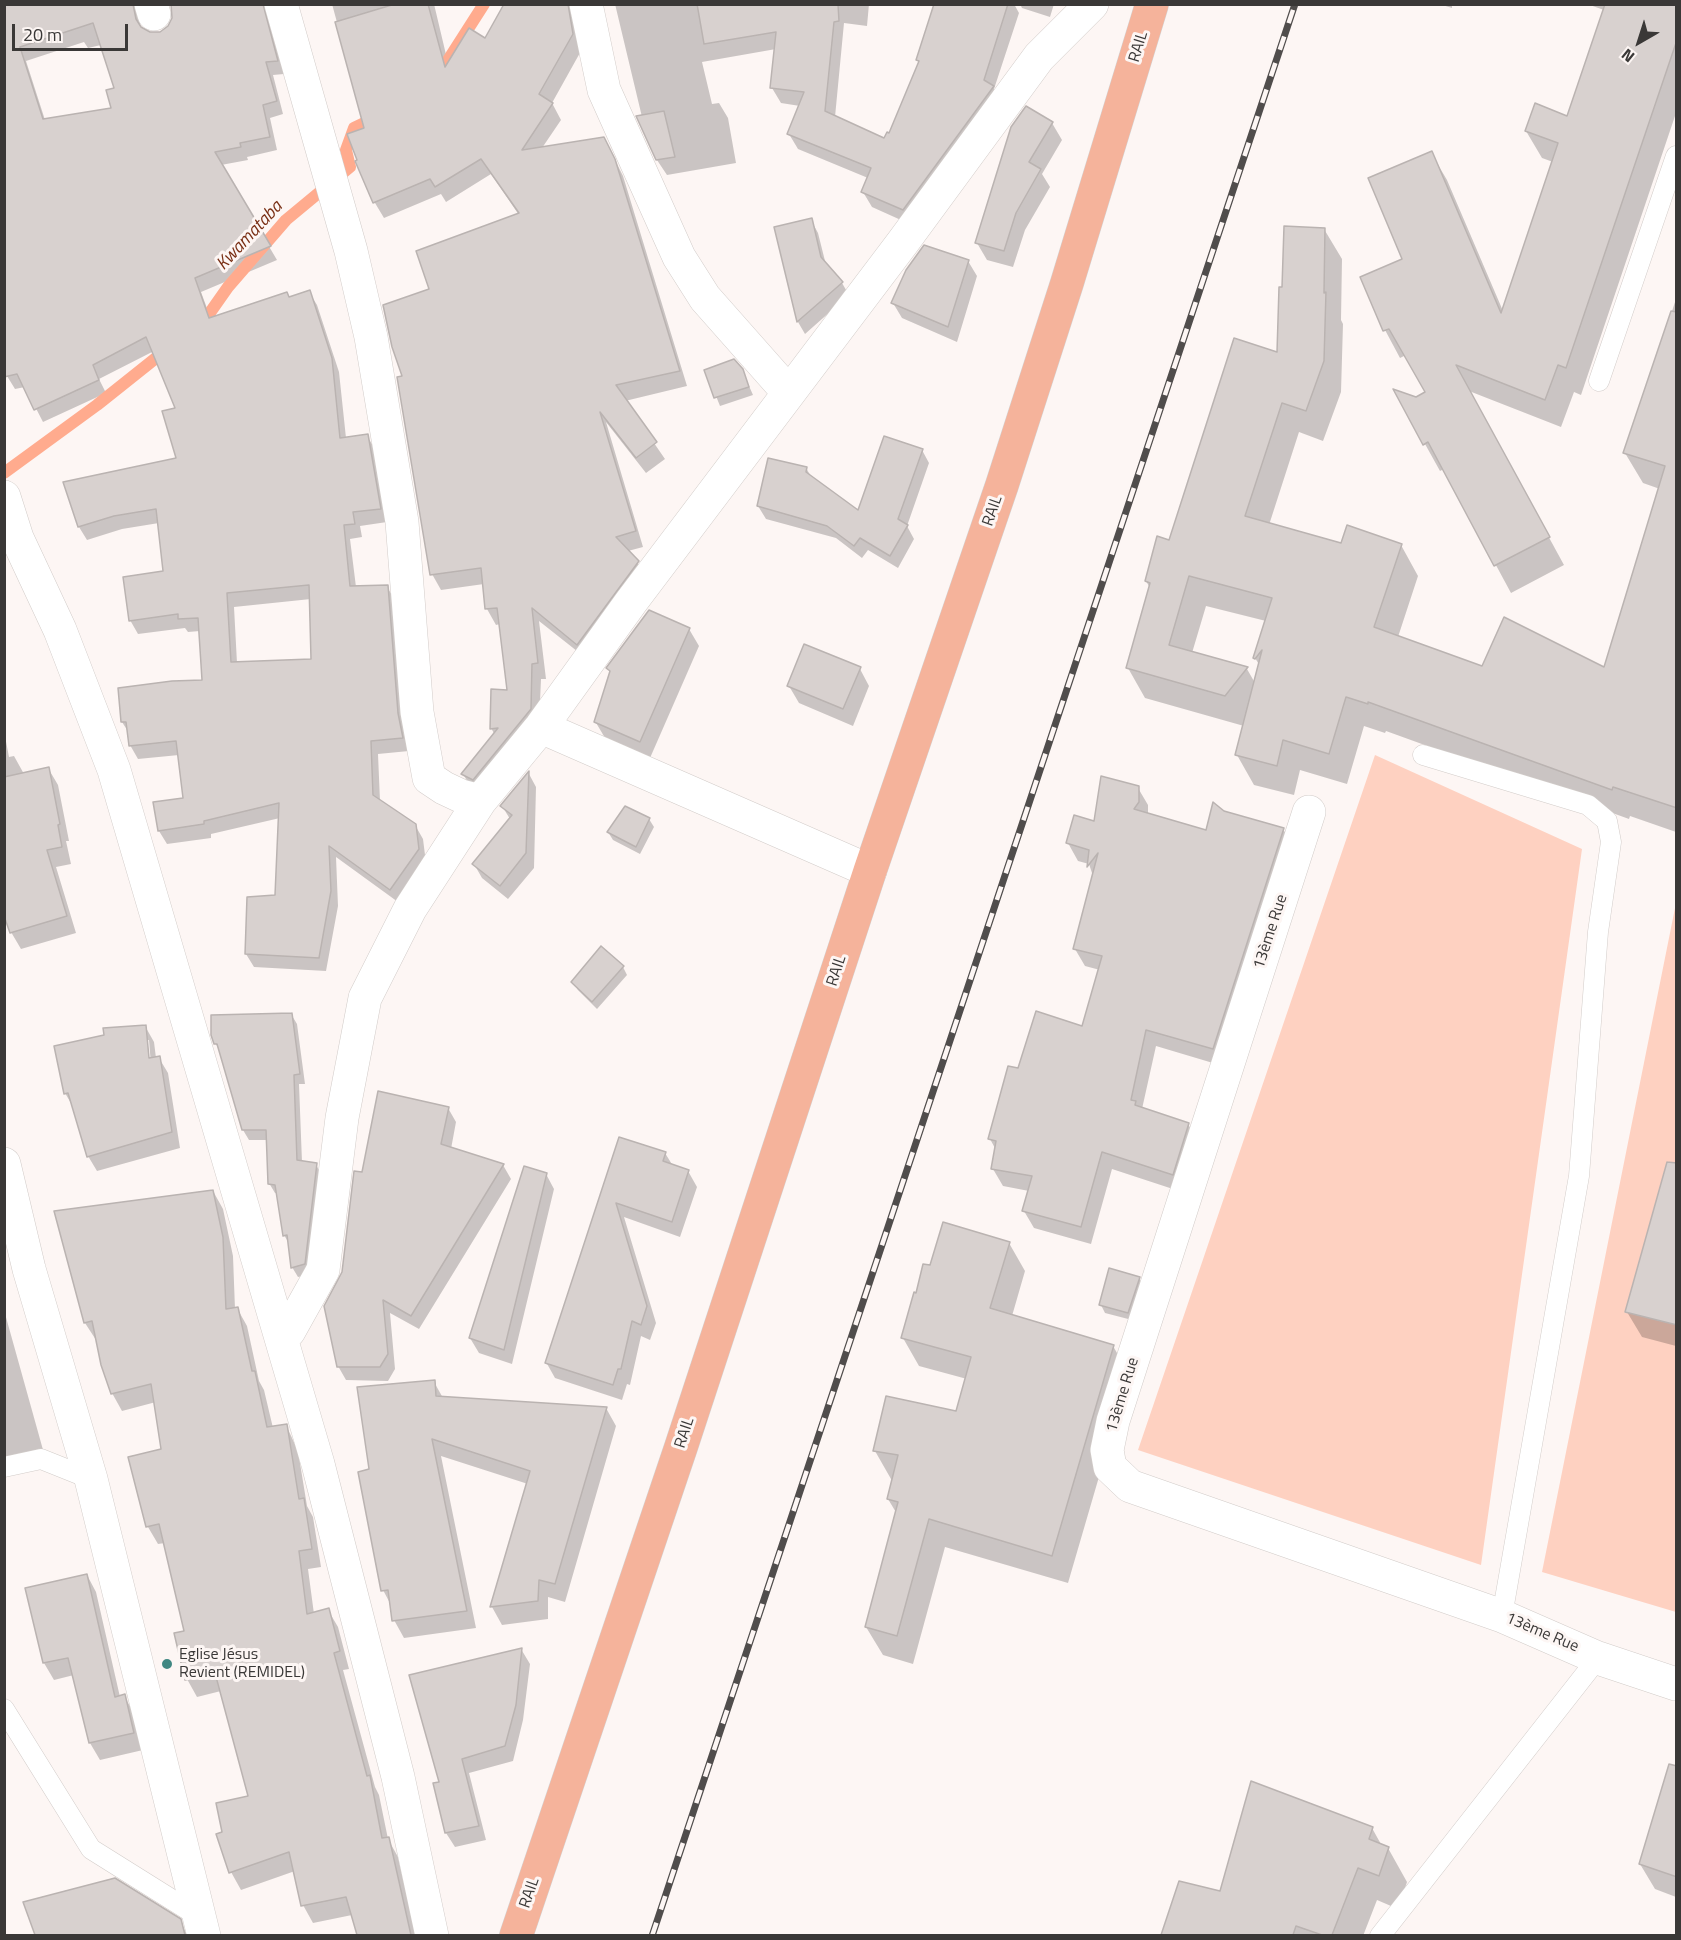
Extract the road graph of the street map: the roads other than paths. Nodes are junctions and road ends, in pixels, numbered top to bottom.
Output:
1 (281, 4) edge
2 (586, 4) edge
3 (1092, 4) edge
4 (1152, 4) edge
5 (1677, 156) edge
6 (1599, 381) dead end
7 (789, 393) junction
8 (4, 496) edge
9 (541, 727) junction
10 (1423, 755) dead end
11 (480, 801) junction
12 (1309, 812) dead end
13 (870, 871) junction
14 (4, 1164) edge
15 (281, 1338) junction
16 (4, 1467) edge
17 (91, 1479) junction
18 (1502, 1616) junction
19 (1598, 1658) junction
20 (1677, 1684) edge
21 (4, 1709) edge
22 (201, 1926) edge
23 (432, 1935) edge
24 (516, 1935) edge
25 (1380, 1935) edge

1 - 11 street
2 - 7 street
3 - 7 street
4 - 13 main road, RAIL
5 - 6 lane
7 - 9 street
8 - 15 street
9 - 11 street
9 - 13 street
10 - 18 lane
11 - 15 street
12 - 18 street, 13ème Rue
13 - 24 main road, RAIL
14 - 17 street
15 - 23 street
16 - 17 lane
17 - 22 street
18 - 19 street, 13ème Rue
19 - 20 street, 13ème Rue
19 - 25 lane
21 - 22 lane

